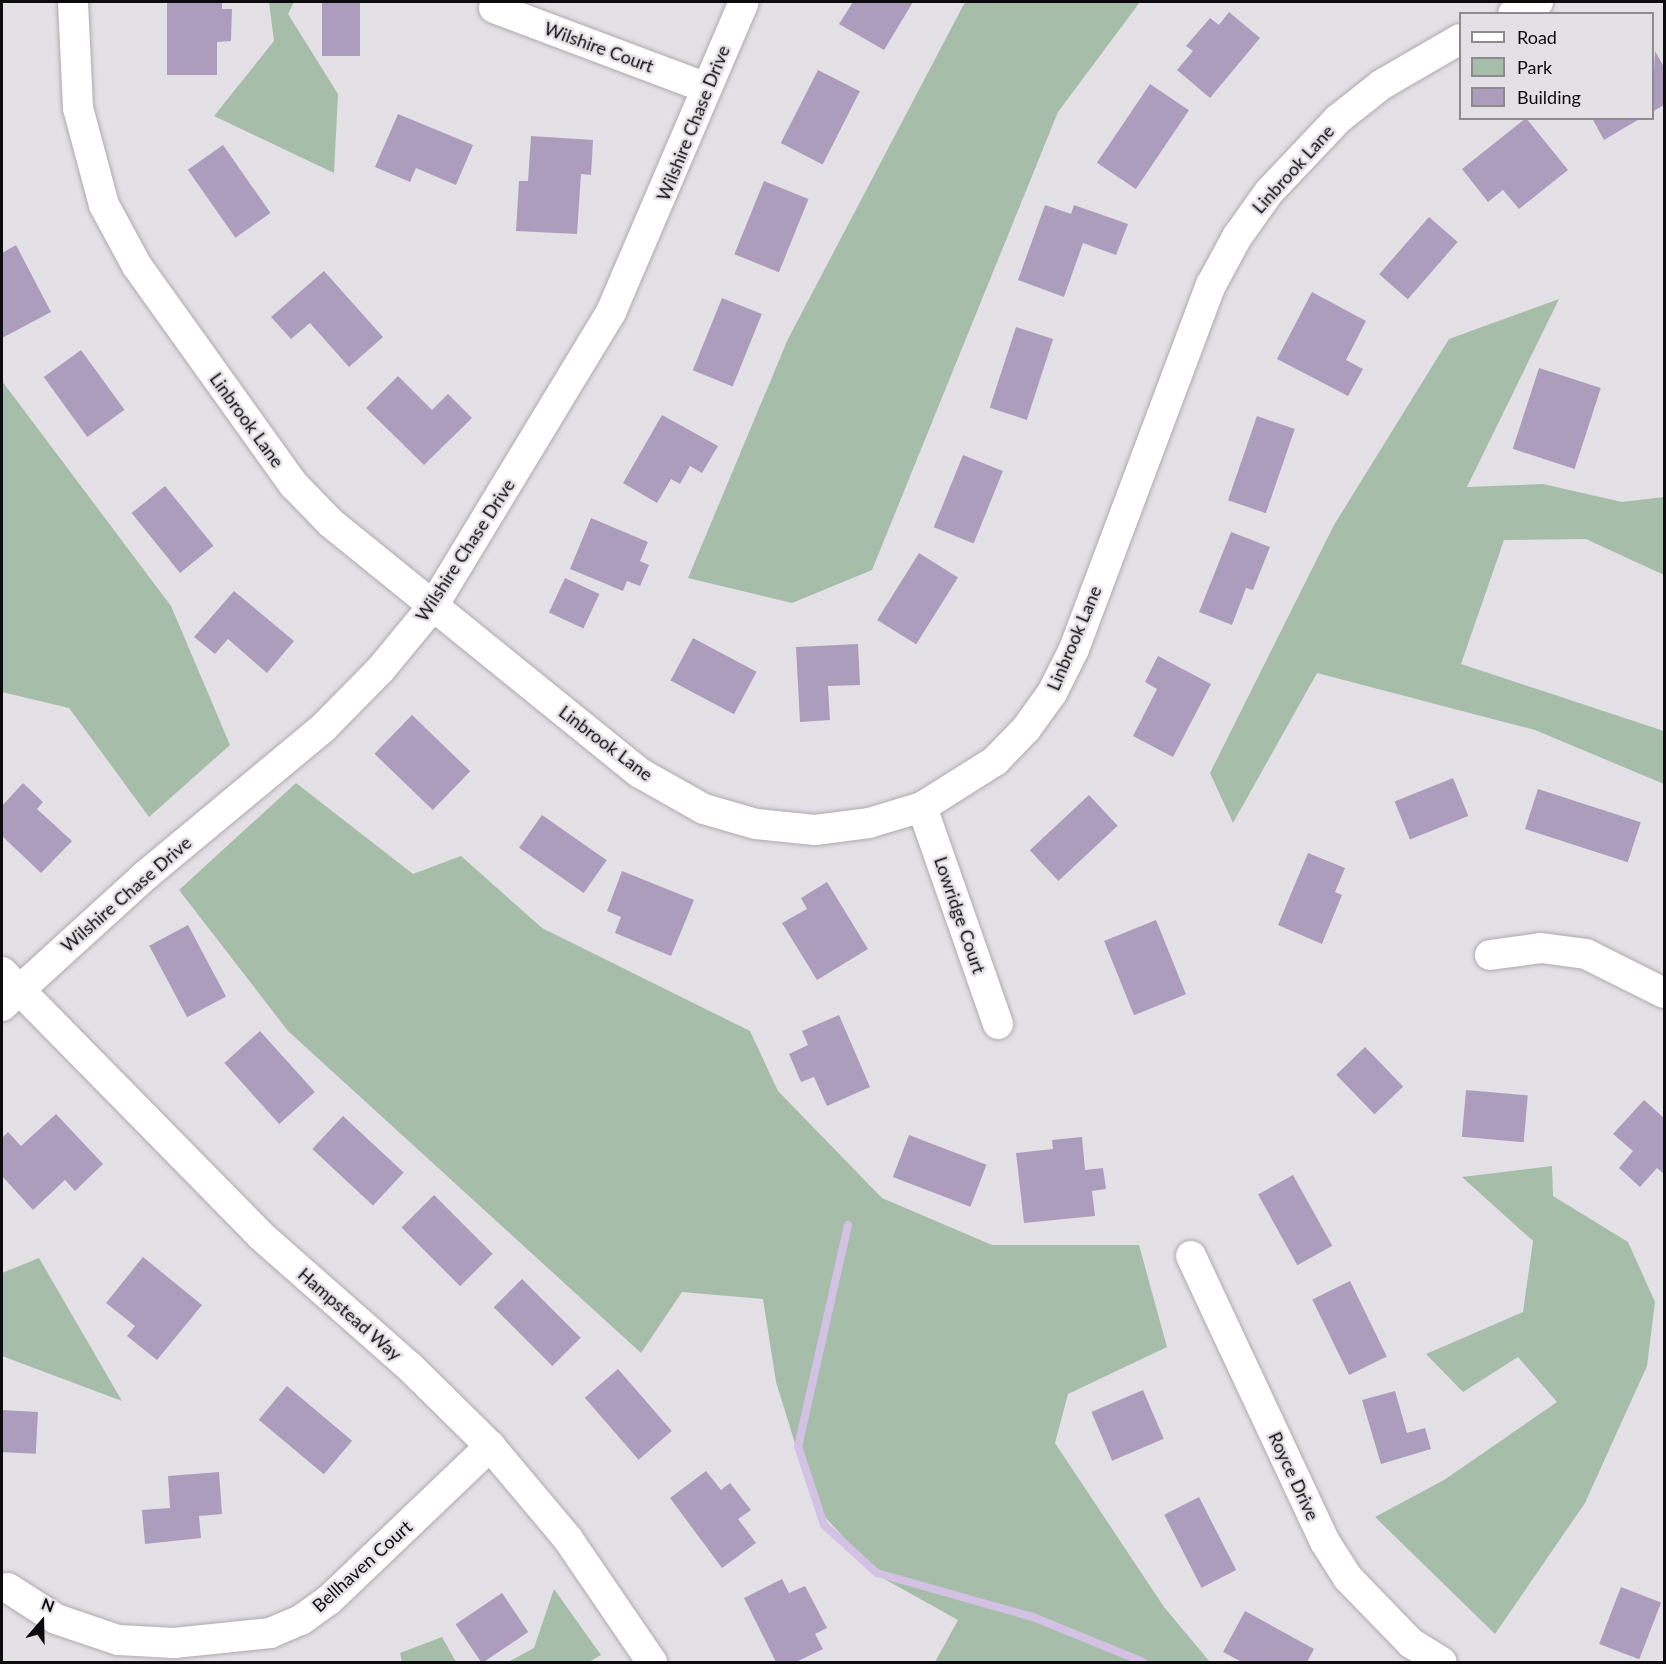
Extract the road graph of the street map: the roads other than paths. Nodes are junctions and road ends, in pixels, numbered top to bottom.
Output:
1 (73, 2) edge
2 (744, 2) edge
3 (1538, 2) edge
4 (494, 8) dead end
5 (1517, 12) edge
6 (1459, 40) edge
7 (704, 87) junction
8 (433, 606) junction
9 (922, 807) junction
10 (1490, 955) dead end
11 (7, 989) edge
12 (1665, 993) edge
13 (998, 1024) dead end
14 (1191, 1256) dead end
15 (490, 1446) junction
16 (8, 1588) dead end
17 (652, 1662) edge
18 (1441, 1662) edge

1 - 8 street, Linbrook Lane
2 - 7 street, Wilshire Chase Drive
3 - 5 street
4 - 7 street, Wilshire Court
6 - 9 street, Linbrook Lane
7 - 8 street, Wilshire Chase Drive
8 - 9 street, Linbrook Lane
8 - 11 street, Wilshire Chase Drive
9 - 13 street, Lowridge Court
10 - 12 street
11 - 15 street, Hampstead Way
14 - 18 street, Royce Drive
15 - 16 street, Bellhaven Court
15 - 17 street, Hampstead Way

